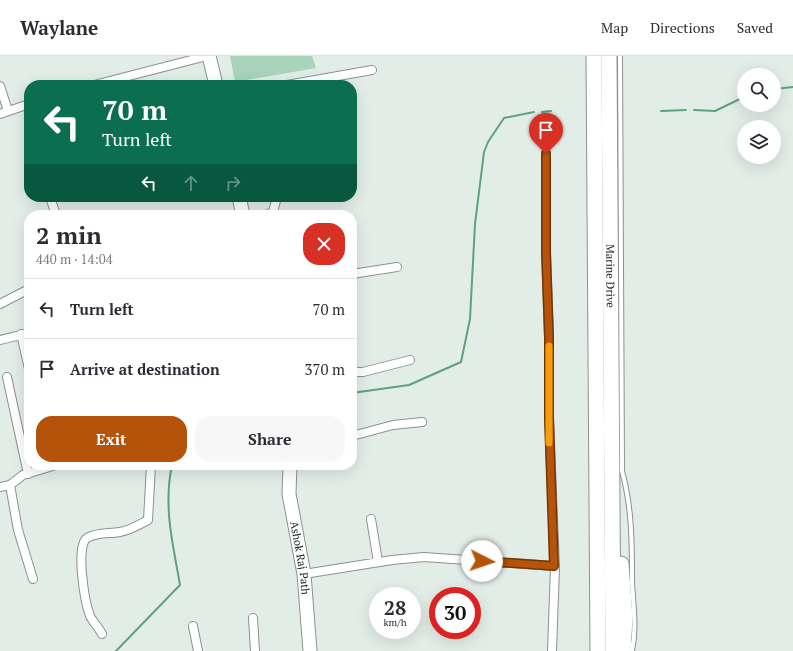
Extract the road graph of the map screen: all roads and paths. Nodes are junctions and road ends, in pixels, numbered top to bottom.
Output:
1 (208, 56) edge
2 (219, 56) edge
3 (594, 56) edge
4 (610, 56) edge
5 (620, 56) edge
6 (372, 70) dead end
7 (114, 80) edge
8 (215, 80) edge
9 (223, 80) edge
10 (315, 80) edge
11 (0, 86) edge
12 (24, 106) edge
13 (4, 113) edge
14 (546, 154) dead end
15 (397, 267) dead end
16 (357, 273) edge
17 (24, 292) edge
18 (0, 304) edge
19 (24, 334) edge
20 (0, 340) edge
21 (410, 360) dead end
22 (357, 372) edge
23 (7, 377) dead end
24 (422, 422) dead end
25 (357, 435) edge
26 (24, 456) edge
27 (27, 470) edge
28 (40, 470) edge
29 (151, 470) edge
30 (290, 470) edge
31 (28, 474) junction
32 (10, 484) junction
33 (0, 487) edge
34 (612, 501) junction
35 (371, 519) dead end
36 (378, 562) junction
37 (554, 566) junction
38 (304, 574) junction
39 (33, 579) dead end
40 (253, 618) dead end
41 (193, 626) dead end
42 (598, 632) junction
43 (102, 634) dead end
44 (198, 651) edge
45 (255, 651) edge
46 (310, 651) edge
47 (552, 651) edge
48 (594, 651) edge
49 (598, 651) edge
50 (613, 651) edge
51 (623, 651) edge
52 (632, 651) edge

1 - 7 street
1 - 8 main road
2 - 9 main road
3 - 42 highway, Marine Drive
4 - 34 highway, Marine Drive
5 - 52 lane
6 - 10 street
11 - 13 street
12 - 13 street
14 - 37 street
15 - 16 street
17 - 18 street
19 - 20 street
21 - 22 street
23 - 26 street
24 - 25 street
27 - 31 street
28 - 31 street
29 - 43 street
30 - 38 main road, Ashok Raj Path
31 - 32 street
32 - 33 street
32 - 39 street
34 - 50 highway
34 - 51 highway
35 - 36 street
36 - 37 street
36 - 38 street
37 - 47 street
38 - 46 main road, Ashok Raj Path
40 - 45 street
41 - 44 street
42 - 48 highway
42 - 49 highway

